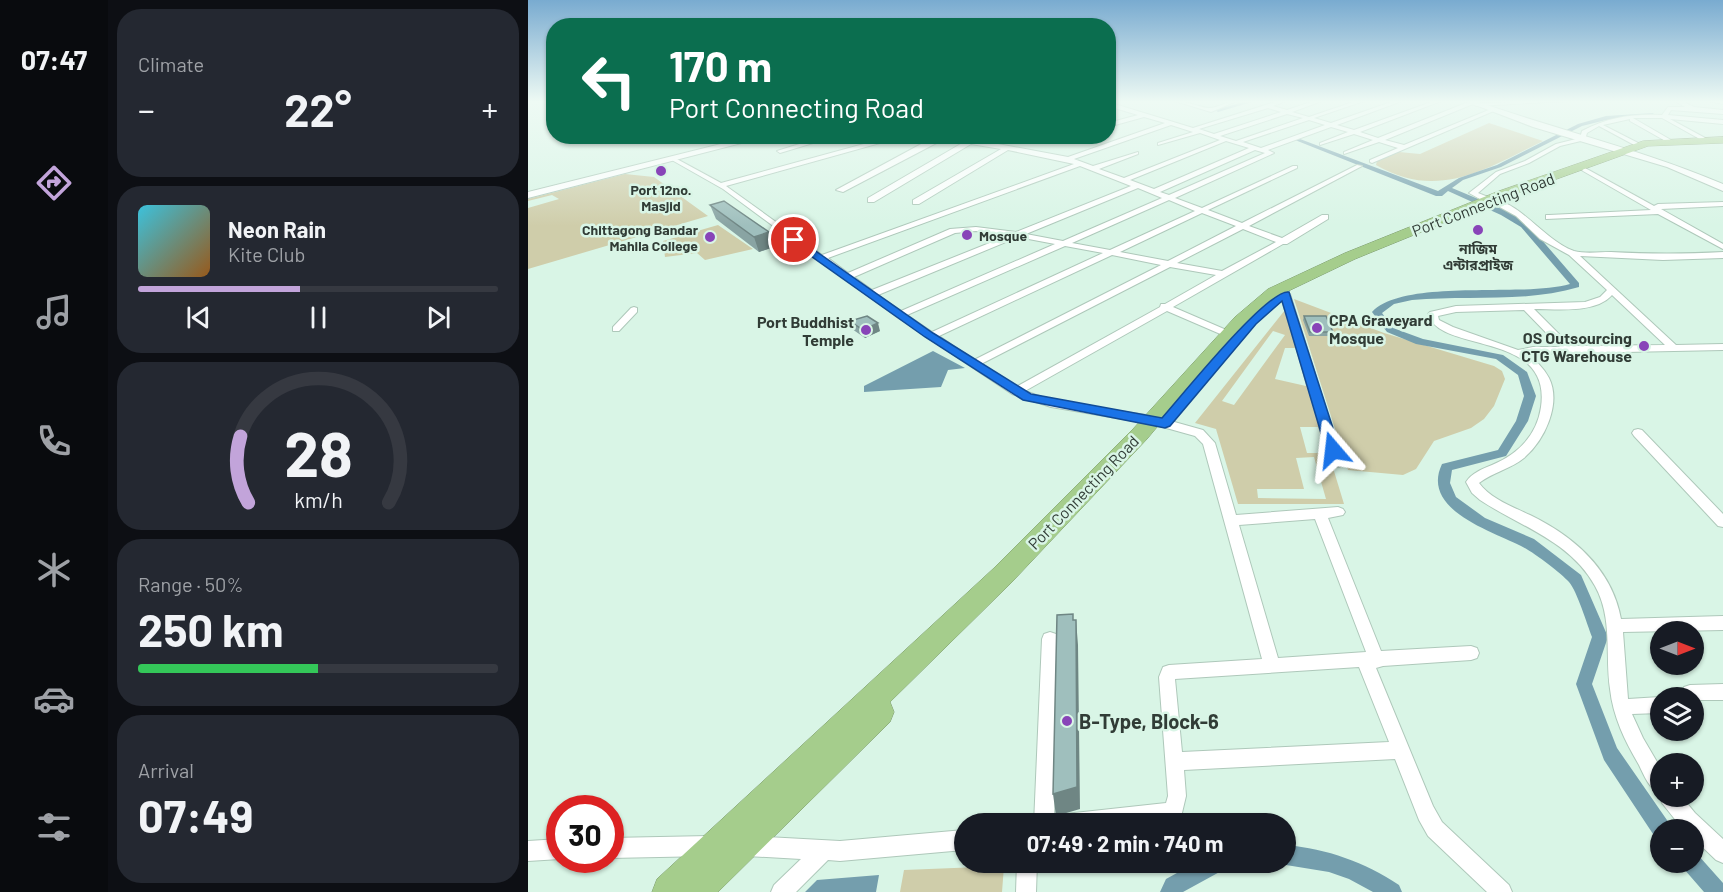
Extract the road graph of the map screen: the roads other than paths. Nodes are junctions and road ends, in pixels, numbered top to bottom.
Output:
1 (1164, 143) edge
2 (1218, 143) edge
3 (1240, 143) edge
4 (1277, 143) edge
5 (1326, 143) edge
6 (1371, 143) edge
7 (1386, 143) edge
8 (1413, 143) edge
9 (1570, 143) edge
10 (1600, 143) edge
11 (1624, 143) edge
12 (1663, 143) edge
13 (1686, 143) edge
14 (733, 144) edge
15 (804, 144) edge
16 (872, 144) edge
17 (927, 144) edge
18 (966, 144) edge
19 (981, 144) edge
20 (1110, 144) edge
21 (1160, 144) dead end
22 (1322, 144) dead end
23 (1402, 147) junction
24 (1006, 148) junction
25 (1258, 149) junction
26 (1634, 150) junction
27 (780, 151) dead end
28 (1136, 153) dead end
29 (1346, 153) dead end
30 (673, 159) junction
31 (1068, 159) junction
32 (1372, 161) dead end
33 (1079, 164) junction
34 (1359, 166) dead end
35 (1295, 167) dead end
36 (1092, 169) junction
37 (1585, 170) junction
38 (1122, 181) junction
39 (720, 185) junction
40 (1137, 186) junction
41 (1723, 188) edge
42 (840, 190) dead end
43 (1154, 192) junction
44 (528, 195) edge
45 (1171, 199) junction
46 (871, 200) dead end
47 (916, 202) dead end
48 (1723, 204) edge
49 (1488, 205) junction
50 (1203, 211) junction
51 (1657, 212) junction
52 (1325, 217) dead end
53 (1549, 217) dead end
54 (1241, 225) junction
55 (1017, 234) junction
56 (1284, 242) junction
57 (1065, 244) junction
58 (1723, 247) edge
59 (1572, 253) junction
60 (1110, 254) junction
61 (1723, 255) edge
62 (821, 258) junction
63 (1168, 264) junction
64 (1222, 274) junction
65 (847, 277) junction
66 (1611, 290) junction
67 (871, 294) junction
68 (1285, 294) junction
69 (1164, 306) junction
70 (1527, 308) junction
71 (634, 310) dead end
72 (900, 315) junction
73 (616, 329) dead end
74 (1228, 334) junction
75 (932, 336) junction
76 (1673, 347) junction
77 (1723, 347) edge
78 (1568, 349) junction
79 (1521, 356) junction
80 (974, 364) junction
81 (1016, 392) junction
82 (1159, 422) junction
83 (1638, 434) dead end
84 (1337, 463) dead end
85 (1338, 512) dead end
86 (1320, 514) junction
87 (1233, 520) junction
88 (1723, 522) edge
89 (1723, 623) edge
90 (1616, 626) junction
91 (1050, 639) dead end
92 (1472, 653) dead end
93 (1371, 661) junction
94 (1272, 665) junction
95 (1723, 692) edge
96 (1704, 693) edge
97 (1650, 706) edge
98 (1621, 707) junction
99 (1401, 750) junction
100 (1174, 760) junction
101 (1650, 766) edge
102 (1678, 807) edge
103 (1044, 813) edge
104 (1164, 813) edge
105 (954, 841) edge
106 (730, 846) junction
107 (624, 848) edge
108 (546, 849) edge
109 (528, 850) edge
110 (823, 851) junction
111 (1723, 853) edge
112 (1027, 873) edge
113 (670, 892) edge
114 (692, 892) edge
115 (781, 892) edge
116 (1026, 892) edge
117 (1502, 892) edge

1 - 21 street
2 - 38 street
3 - 25 street
4 - 25 street
5 - 22 street
6 - 29 street
7 - 23 street
8 - 23 street
9 - 49 street
10 - 26 street
11 - 26 street
12 - 26 highway, Port Connecting Road
13 - 26 highway, Port Connecting Road
14 - 30 street
15 - 27 street
16 - 39 street
17 - 42 street
18 - 46 street
19 - 24 street
20 - 31 street
23 - 32 street
24 - 31 street
24 - 47 street
25 - 43 street
25 - 45 street
26 - 37 highway, Port Connecting Road
26 - 41 street
26 - 49 highway, Port Connecting Road
28 - 36 street
30 - 39 street
30 - 44 street
31 - 33 street
33 - 36 street
33 - 62 street
34 - 54 street
35 - 50 street
36 - 38 street
37 - 49 highway, Port Connecting Road
37 - 51 street
38 - 40 street
39 - 62 street
40 - 43 street
40 - 55 street
43 - 45 street
45 - 50 street
45 - 57 street
48 - 51 street
49 - 59 street
49 - 68 highway, Port Connecting Road
49 - 74 highway, Port Connecting Road
50 - 54 street
50 - 60 street
51 - 53 street
51 - 58 street
52 - 56 street
54 - 56 street
54 - 63 street
55 - 57 street
55 - 65 street
55 - 67 street
56 - 64 street
57 - 60 street
57 - 72 street
59 - 61 street
59 - 66 street
60 - 63 street
60 - 75 street
62 - 65 street
63 - 64 street
63 - 80 street
64 - 69 street
65 - 67 street
66 - 70 street
66 - 76 street
67 - 72 street
68 - 82 highway, Port Connecting Road
68 - 84 street
69 - 74 street
69 - 81 street
70 - 78 street
70 - 79 street
71 - 73 street
72 - 75 street
74 - 82 highway, Port Connecting Road
75 - 80 street
76 - 77 street
76 - 78 street
78 - 79 street
79 - 90 street
80 - 81 street
81 - 82 street
82 - 87 street
82 - 106 highway, Port Connecting Road
83 - 88 street
85 - 86 street
86 - 87 street
86 - 93 street
87 - 94 street
89 - 90 street
90 - 98 street
91 - 103 street
92 - 93 street
93 - 94 street
93 - 99 street
94 - 100 street
95 - 96 street
97 - 98 street
98 - 101 street
99 - 100 street
99 - 117 street
100 - 104 street
102 - 111 street
105 - 110 street
106 - 107 street
106 - 110 street
106 - 113 highway, Port Connecting Road
106 - 114 highway, Port Connecting Road
108 - 109 street
110 - 115 street
112 - 116 street

